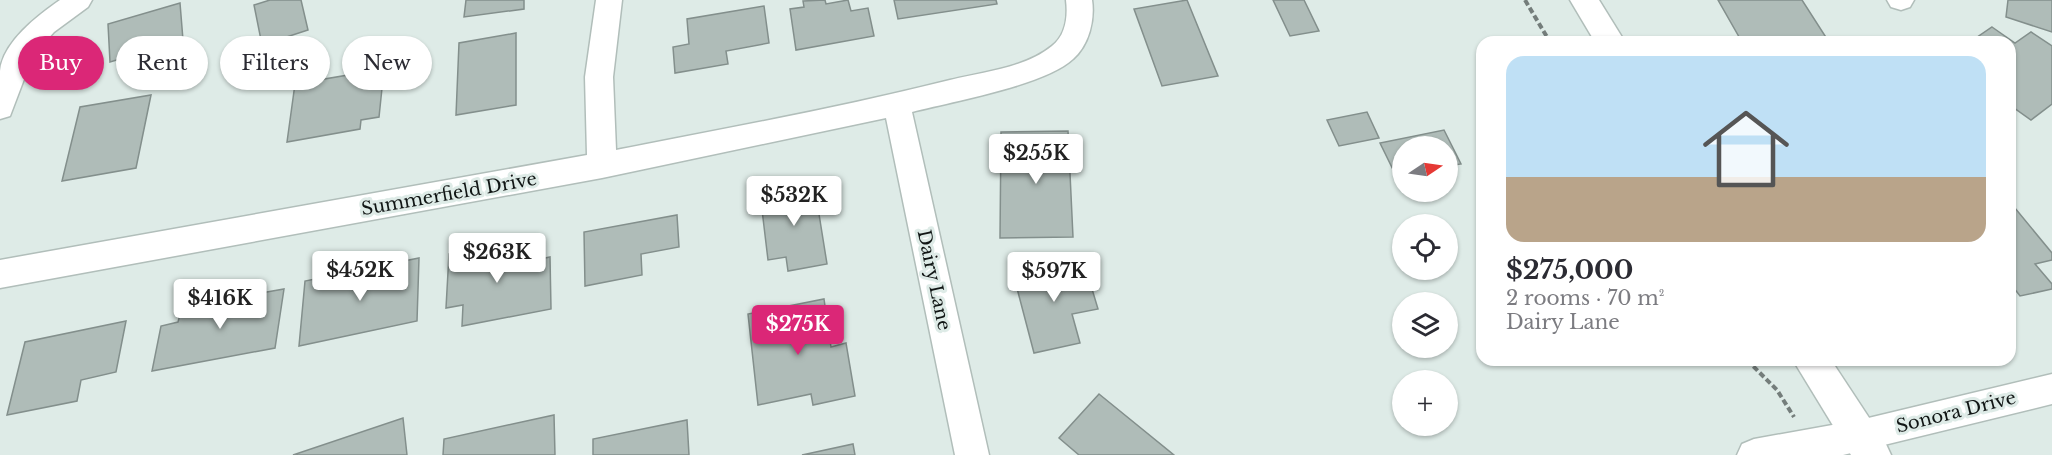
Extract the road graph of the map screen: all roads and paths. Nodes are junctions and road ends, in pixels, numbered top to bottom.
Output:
1 (79, 0) edge
2 (609, 0) edge
3 (1079, 0) edge
4 (1525, 0) edge
5 (1584, 0) edge
6 (1546, 36) edge
7 (1606, 36) edge
8 (897, 105) junction
9 (0, 108) edge
10 (602, 166) junction
11 (0, 274) edge
12 (1753, 366) edge
13 (1816, 366) edge
14 (2052, 389) edge
15 (1777, 390) dead end
16 (1866, 446) edge
17 (972, 455) edge
18 (1754, 455) edge

1 - 9 street
2 - 10 street
3 - 8 street, Summerfield Drive
4 - 6 path
5 - 7 main road
8 - 10 street, Summerfield Drive
8 - 17 street, Dairy Lane
10 - 11 street, Summerfield Drive
12 - 15 path
13 - 16 main road
14 - 16 street, Sonora Drive
16 - 18 street, Sonora Drive

